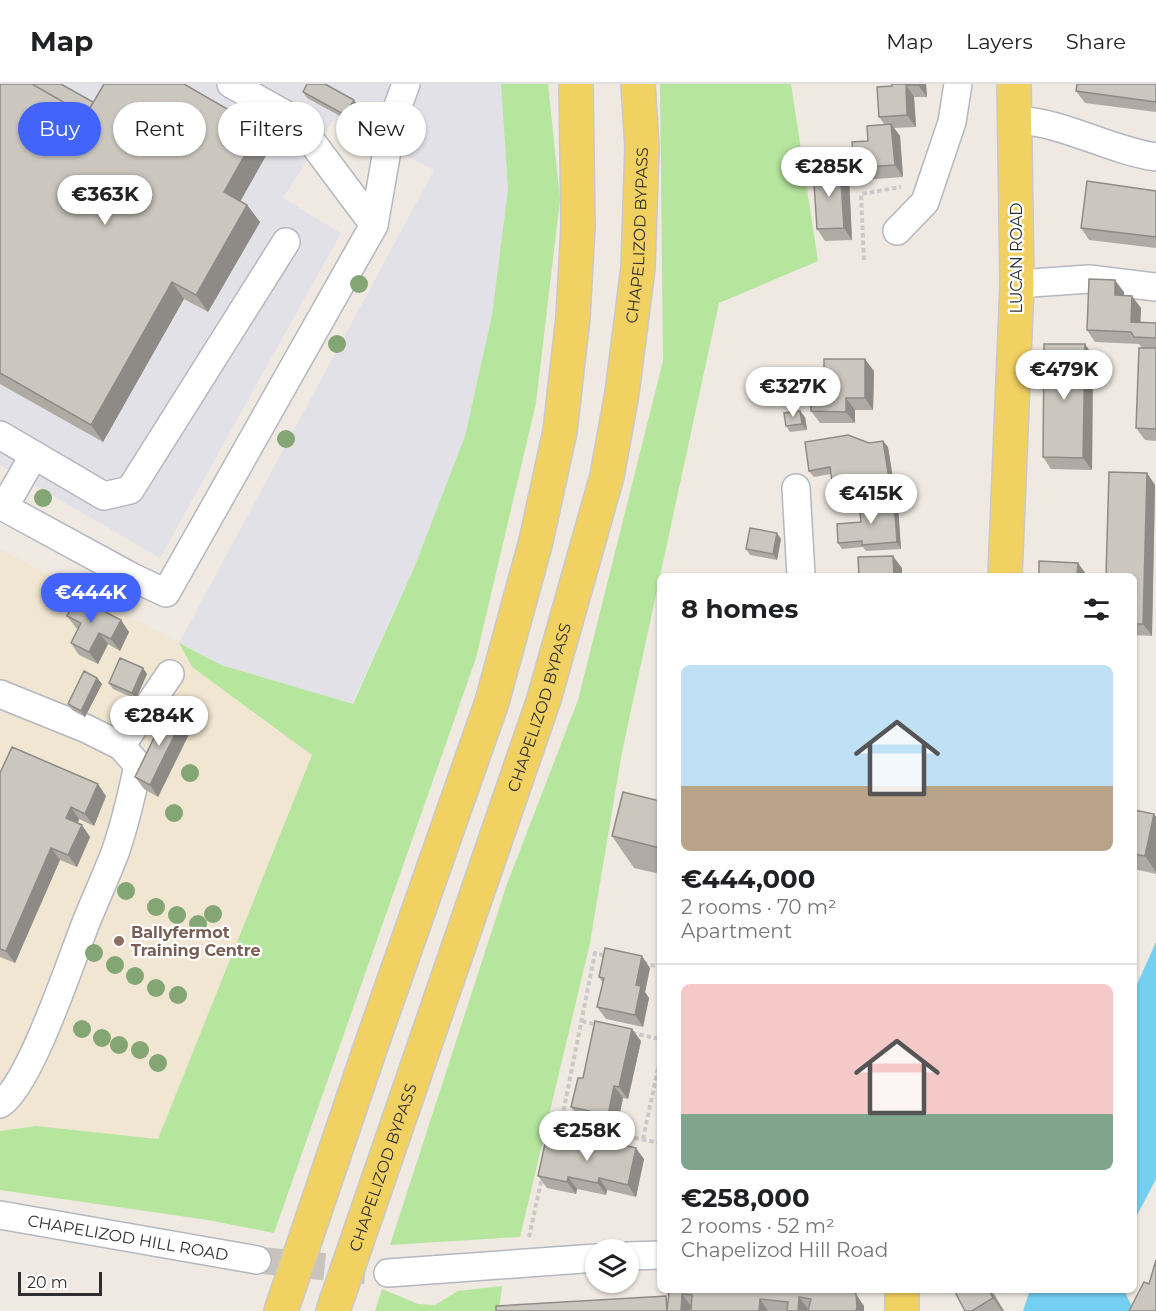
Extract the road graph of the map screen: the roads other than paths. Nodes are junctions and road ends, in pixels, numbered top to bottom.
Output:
1 (231, 84) edge
2 (406, 84) edge
3 (576, 84) edge
4 (638, 84) edge
5 (958, 84) edge
6 (1014, 84) edge
7 (1015, 120) junction
8 (1156, 158) edge
9 (374, 225) junction
10 (897, 231) dead end
11 (286, 242) dead end
12 (1017, 284) junction
13 (1156, 287) edge
14 (0, 435) edge
15 (34, 455) junction
16 (796, 488) dead end
17 (2, 506) edge
18 (801, 573) edge
19 (1005, 573) edge
20 (170, 674) dead end
21 (0, 694) edge
22 (121, 746) junction
23 (0, 1104) edge
24 (0, 1215) edge
25 (657, 1247) edge
26 (639, 1253) edge
27 (585, 1259) edge
28 (257, 1260) tunnel mouth
29 (388, 1273) tunnel mouth
30 (902, 1293) edge
31 (281, 1311) edge
32 (333, 1311) edge
33 (902, 1311) edge

1 - 9 street
2 - 9 street
3 - 31 main road
4 - 32 main road, CHAPELIZOD BYPASS
5 - 10 street
6 - 7 main road, LUCAN ROAD
7 - 8 street
7 - 12 main road, LUCAN ROAD
9 - 17 street
11 - 15 street
12 - 13 street
12 - 19 main road, LUCAN ROAD
14 - 15 street
15 - 17 street
16 - 18 street
20 - 22 street
21 - 22 street
22 - 23 street
24 - 28 street, CHAPELIZOD HILL ROAD
25 - 26 street
27 - 29 street
30 - 33 main road

